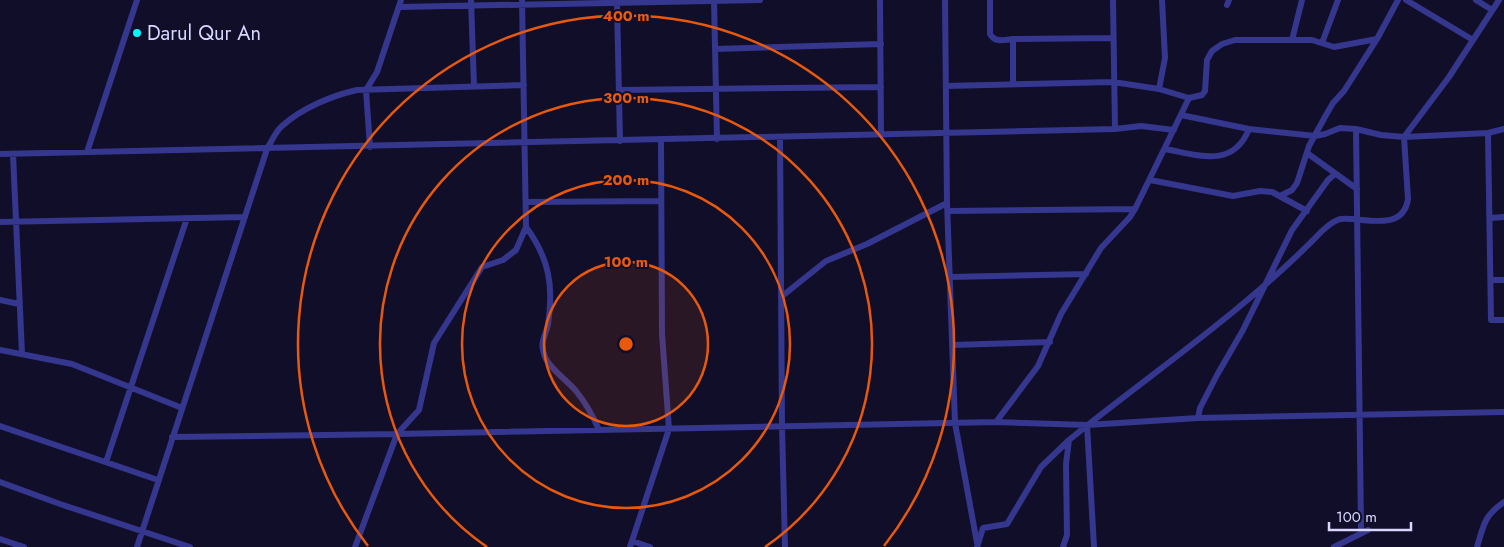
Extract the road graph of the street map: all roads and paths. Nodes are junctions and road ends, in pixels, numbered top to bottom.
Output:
1 (137, 0) edge
2 (760, 0) edge
3 (880, 0) edge
4 (945, 0) edge
5 (990, 0) edge
6 (1113, 0) edge
7 (1162, 0) edge
8 (1302, 0) edge
9 (1338, 0) edge
10 (1398, 0) edge
11 (1406, 0) edge
12 (1476, 0) edge
13 (1499, 0) edge
14 (714, 1) edge
15 (522, 2) edge
16 (400, 3) edge
17 (471, 3) edge
18 (618, 3) junction
19 (1492, 10) junction
20 (1113, 38) junction
21 (1013, 39) junction
22 (1377, 39) junction
23 (1292, 40) junction
24 (1474, 40) junction
25 (1322, 43) junction
26 (881, 44) junction
27 (715, 49) junction
28 (1113, 82) junction
29 (1013, 84) junction
30 (524, 85) junction
31 (474, 86) junction
32 (946, 86) junction
33 (881, 87) junction
34 (716, 89) junction
35 (1160, 89) junction
36 (366, 90) junction
37 (619, 90) junction
38 (1189, 98) junction
39 (1181, 115) junction
40 (1249, 129) junction
41 (1356, 129) junction
42 (1504, 129) edge
43 (1115, 130) junction
44 (1174, 130) junction
45 (946, 133) junction
46 (1488, 133) junction
47 (881, 135) junction
48 (1314, 136) junction
49 (780, 137) junction
50 (1404, 137) junction
51 (717, 139) junction
52 (661, 140) junction
53 (620, 141) junction
54 (525, 143) junction
55 (370, 147) junction
56 (267, 149) junction
57 (1165, 149) junction
58 (87, 152) junction
59 (1307, 153) junction
60 (0, 154) edge
61 (13, 154) junction
62 (1335, 174) junction
63 (1150, 180) junction
64 (1357, 189) junction
65 (1280, 196) junction
66 (661, 201) junction
67 (526, 202) junction
68 (947, 203) junction
69 (1135, 209) junction
70 (948, 211) junction
71 (1307, 211) junction
72 (245, 217) junction
73 (1504, 217) edge
74 (187, 218) junction
75 (1490, 218) junction
76 (1357, 221) junction
77 (0, 222) edge
78 (16, 222) junction
79 (526, 227) junction
80 (1086, 274) junction
81 (950, 277) junction
82 (1491, 280) junction
83 (1504, 280) edge
84 (1264, 286) junction
85 (781, 297) junction
86 (0, 300) edge
87 (19, 304) junction
88 (1504, 320) edge
89 (1050, 342) junction
90 (952, 345) junction
91 (0, 350) edge
92 (22, 354) junction
93 (131, 387) junction
94 (182, 408) junction
95 (1504, 412) edge
96 (1359, 415) junction
97 (1198, 418) junction
98 (996, 422) junction
99 (955, 423) junction
100 (0, 426) edge
101 (782, 426) junction
102 (1087, 426) junction
103 (669, 429) junction
104 (599, 430) junction
105 (397, 434) junction
106 (172, 437) junction
107 (1069, 440) junction
108 (106, 462) junction
109 (158, 480) junction
110 (0, 482) edge
111 (1504, 502) edge
112 (143, 531) junction
113 (0, 539) edge
114 (631, 544) edge
115 (24, 547) edge
116 (137, 547) edge
117 (190, 547) edge
118 (356, 547) edge
119 (650, 547) edge
120 (785, 547) edge
121 (977, 547) edge
122 (1063, 547) edge
123 (1094, 547) edge
124 (1334, 547) edge
125 (1477, 547) edge

1 - 58 street
2 - 14 street
3 - 26 street
4 - 32 street
5 - 21 street
6 - 20 street
7 - 35 street
8 - 23 street
9 - 25 street
10 - 22 street
11 - 24 street
12 - 19 street
13 - 19 street
14 - 18 street
14 - 27 street
15 - 17 street
15 - 18 street
15 - 30 street
16 - 17 street
16 - 36 street
17 - 31 street
18 - 37 street
19 - 24 street
20 - 21 street
20 - 28 street
21 - 29 street
22 - 25 street
22 - 48 street
23 - 25 street
23 - 38 street
24 - 50 street
26 - 27 street
26 - 33 street
27 - 34 street
28 - 29 street
28 - 35 street
28 - 43 street
29 - 32 street
30 - 31 street
30 - 54 street
31 - 36 street
32 - 45 street
33 - 34 street
33 - 47 street
34 - 37 street
34 - 51 street
35 - 38 street
36 - 55 street
36 - 56 street
37 - 53 street
38 - 39 street
39 - 40 street
39 - 44 street
40 - 48 street
40 - 57 street
41 - 48 street
41 - 50 street
41 - 64 street
42 - 46 street
43 - 44 street
43 - 45 street
44 - 57 street
45 - 47 street
45 - 68 street
46 - 50 street
46 - 75 street
47 - 49 street
48 - 59 street
49 - 51 street
49 - 85 street
50 - 76 street
51 - 52 street
52 - 53 street
52 - 66 street
53 - 54 street
54 - 55 street
54 - 67 street
55 - 56 street
56 - 58 street
56 - 72 street
57 - 63 street
58 - 61 street
59 - 62 street
59 - 65 street
60 - 61 street
61 - 78 street
62 - 64 street
62 - 71 street
63 - 65 street
63 - 69 street
64 - 76 street
65 - 71 street
66 - 67 street
66 - 103 street
67 - 79 street
68 - 70 street
68 - 85 street
69 - 70 street
69 - 80 street
70 - 81 street
71 - 84 street
72 - 74 street
72 - 94 street
73 - 75 street
74 - 78 street
74 - 93 street
75 - 82 street
76 - 84 street
76 - 96 street
77 - 78 street
78 - 87 street
79 - 104 street
79 - 105 street
80 - 81 street
80 - 89 street
81 - 90 street
82 - 83 street
82 - 88 street
84 - 97 street
84 - 102 street
85 - 101 street
86 - 87 street
87 - 92 street
89 - 90 street
89 - 98 street
90 - 99 street
91 - 92 street
92 - 93 street
93 - 94 street
93 - 108 street
94 - 106 street
95 - 96 street
96 - 97 street
96 - 124 street
97 - 102 street
98 - 99 street
98 - 102 street
99 - 101 street
99 - 121 street
100 - 108 street
101 - 103 street
101 - 120 street
102 - 107 street
102 - 123 street
103 - 104 street
103 - 114 street
104 - 105 street
105 - 106 street
105 - 118 street
106 - 109 street
107 - 121 street
107 - 122 street
108 - 109 street
109 - 112 street
110 - 112 street
111 - 125 street
112 - 116 street
112 - 117 street
113 - 115 street
114 - 119 street

